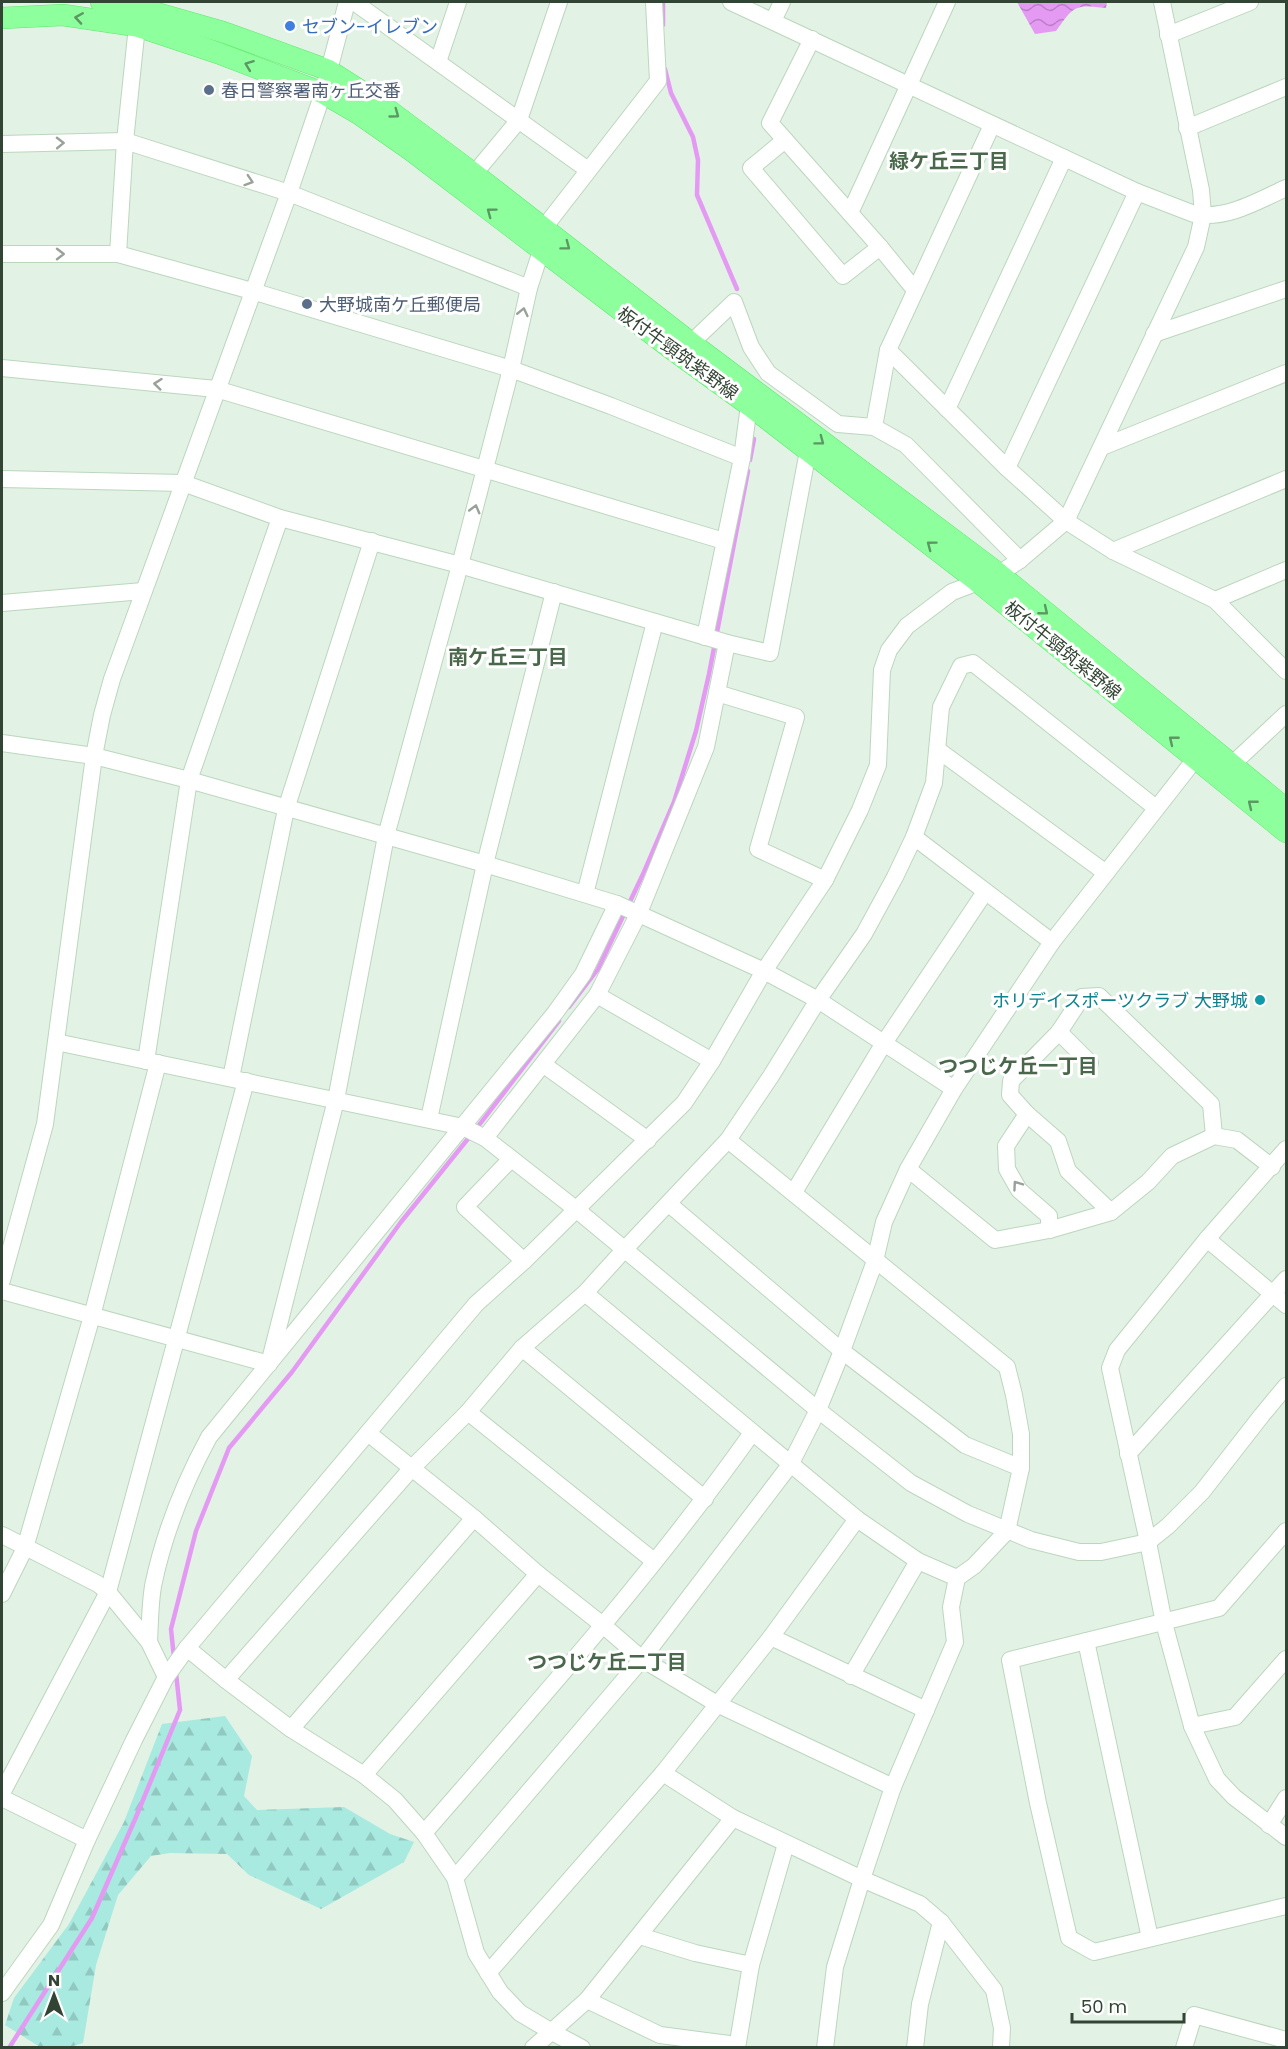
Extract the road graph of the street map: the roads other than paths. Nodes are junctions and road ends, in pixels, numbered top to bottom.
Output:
1 (101, 2) edge
2 (347, 2) edge
3 (354, 2) edge
4 (458, 2) edge
5 (559, 2) edge
6 (654, 2) edge
7 (731, 2) edge
8 (782, 2) edge
9 (946, 2) edge
10 (1162, 2) edge
11 (1250, 2) edge
12 (2, 14) edge
13 (141, 18) junction
14 (773, 21) junction
15 (1168, 35) junction
16 (812, 39) junction
17 (438, 62) junction
18 (328, 70) junction
19 (908, 85) junction
20 (1287, 87) edge
21 (323, 93) junction
22 (519, 120) junction
23 (992, 125) junction
24 (1187, 128) junction
25 (785, 140) junction
26 (125, 141) junction
27 (2, 144) edge
28 (1064, 158) junction
29 (588, 170) junction
30 (474, 174) junction
31 (1287, 188) edge
32 (1137, 192) junction
33 (289, 193) junction
34 (850, 213) junction
35 (1203, 215) junction
36 (543, 229) junction
37 (880, 247) junction
38 (541, 251) junction
39 (2, 254) edge
40 (118, 254) junction
41 (529, 288) junction
42 (1287, 289) edge
43 (915, 290) junction
44 (252, 291) junction
45 (1154, 334) junction
46 (691, 344) junction
47 (888, 350) junction
48 (2, 368) edge
49 (511, 369) junction
50 (1287, 373) edge
51 (216, 389) junction
52 (749, 405) junction
53 (947, 409) junction
54 (874, 427) junction
55 (1102, 447) junction
56 (808, 451) junction
57 (742, 458) junction
58 (485, 468) junction
59 (1007, 468) junction
60 (2, 479) edge
61 (1287, 479) edge
62 (183, 483) junction
63 (280, 518) junction
64 (1066, 521) junction
65 (372, 541) junction
66 (724, 541) junction
67 (1113, 551) junction
68 (1020, 560) junction
69 (460, 565) junction
70 (1287, 570) edge
71 (999, 574) junction
72 (977, 581) junction
73 (143, 591) junction
74 (554, 592) junction
75 (1215, 600) junction
76 (2, 603) edge
77 (655, 622) junction
78 (705, 637) junction
79 (728, 643) junction
80 (1284, 666) edge
81 (717, 693) junction
82 (1287, 714) edge
83 (2, 742) edge
84 (938, 750) junction
85 (94, 756) junction
86 (1196, 758) junction
87 (1226, 771) junction
88 (189, 780) junction
89 (1156, 808) junction
90 (286, 809) junction
91 (1287, 809) edge
92 (1287, 832) edge
93 (386, 836) junction
94 (914, 837) junction
95 (485, 864) junction
96 (1106, 873) junction
97 (825, 880) junction
98 (985, 892) junction
99 (585, 894) junction
100 (618, 904) junction
101 (639, 913) junction
102 (1052, 942) junction
103 (764, 971) junction
104 (597, 995) junction
105 (818, 1000) junction
106 (1059, 1032) junction
107 (56, 1042) junction
108 (884, 1043) junction
109 (712, 1061) junction
110 (152, 1062) junction
111 (1090, 1063) dead end
112 (544, 1065) junction
113 (239, 1080) junction
114 (954, 1089) junction
115 (336, 1100) junction
116 (1027, 1114) junction
117 (429, 1119) junction
118 (463, 1127) junction
119 (1214, 1136) junction
120 (485, 1138) junction
121 (648, 1140) junction
122 (728, 1140) junction
123 (1287, 1149) edge
124 (511, 1159) junction
125 (1272, 1167) junction
126 (908, 1169) junction
127 (794, 1192) junction
128 (669, 1204) junction
129 (576, 1210) junction
130 (1111, 1212) junction
131 (1049, 1230) junction
132 (1207, 1239) junction
133 (624, 1250) junction
134 (524, 1261) junction
135 (875, 1261) junction
136 (1287, 1279) edge
137 (2, 1280) edge
138 (2, 1291) edge
139 (585, 1293) junction
140 (1280, 1299) edge
141 (92, 1316) junction
142 (178, 1339) junction
143 (522, 1348) junction
144 (842, 1351) junction
145 (269, 1364) junction
146 (1287, 1386) edge
147 (818, 1410) junction
148 (468, 1412) junction
149 (368, 1433) junction
150 (752, 1433) junction
151 (1128, 1454) junction
152 (790, 1465) junction
153 (412, 1468) junction
154 (1021, 1468) junction
155 (705, 1499) junction
156 (474, 1518) junction
157 (857, 1519) junction
158 (1007, 1531) junction
159 (1287, 1531) edge
160 (2, 1535) edge
161 (1148, 1542) junction
162 (25, 1548) junction
163 (654, 1561) junction
164 (918, 1561) junction
165 (538, 1574) junction
166 (957, 1578) junction
167 (108, 1592) junction
168 (2, 1594) edge
169 (1164, 1623) junction
170 (604, 1626) junction
171 (771, 1636) junction
172 (1086, 1641) junction
173 (149, 1642) junction
174 (187, 1648) junction
175 (642, 1659) junction
176 (1287, 1659) edge
177 (851, 1676) junction
178 (166, 1677) junction
179 (226, 1680) junction
180 (717, 1704) junction
181 (926, 1710) junction
182 (1192, 1726) junction
183 (291, 1729) junction
184 (663, 1773) junction
185 (364, 1774) junction
186 (893, 1787) junction
187 (2, 1795) edge
188 (1287, 1798) edge
189 (733, 1818) junction
190 (1269, 1825) junction
191 (424, 1833) junction
192 (1287, 1837) edge
193 (87, 1840) junction
194 (786, 1844) junction
195 (455, 1878) junction
196 (862, 1879) junction
197 (1287, 1906) edge
198 (941, 1922) junction
199 (640, 1936) junction
200 (1150, 1938) junction
201 (751, 1965) junction
202 (488, 1973) junction
203 (2, 1993) edge
204 (587, 2000) junction
205 (552, 2032) junction
206 (1287, 2040) edge
207 (737, 2046) edge
208 (533, 2048) edge
209 (582, 2048) edge
210 (825, 2048) edge
211 (915, 2048) edge
212 (1001, 2048) edge
213 (1184, 2048) edge

1 - 13 main road, 板付牛頸筑紫野線
2 - 18 street
3 - 17 street
4 - 17 street
5 - 22 street
6 - 29 street
7 - 14 street
8 - 14 street
9 - 19 street
10 - 15 street
11 - 15 street
13 -> 12 main road, 板付牛頸筑紫野線
13 - 18 main road, 板付牛頸筑紫野線
21 -> 13 main road, 板付牛頸筑紫野線
13 - 26 street
14 - 16 street
15 - 24 street
16 - 19 street
16 - 25 street
17 - 22 street
18 - 21 street
18 -> 30 main road, 板付牛頸筑紫野線
19 - 23 street
19 - 34 street
20 - 24 street
21 - 33 street
38 -> 21 main road, 板付牛頸筑紫野線
22 - 29 street
22 - 30 street
23 - 28 street
23 - 43 street
24 - 35 street
25 - 34 street
25 - 37 street
27 -> 26 street
26 -> 33 street
26 - 40 street
28 - 32 street
28 - 53 street
29 - 36 street
30 - 36 main road, 板付牛頸筑紫野線
31 - 35 street
32 - 35 street
32 - 59 street
33 - 41 street
33 - 44 street
34 - 37 street
35 - 45 street
36 -> 46 main road, 板付牛頸筑紫野線
37 - 43 street
38 - 41 street
38 - 52 main road, 板付牛頸筑紫野線
39 -> 40 street
40 - 44 street
49 -> 41 street
42 - 45 street
43 - 47 street
44 - 49 street
44 - 51 street
45 - 55 street
46 - 54 street
46 -> 71 main road, 板付牛頸筑紫野線
47 - 53 street
47 - 54 street
51 -> 48 street
49 - 57 street
49 - 58 street
50 - 55 street
51 - 58 street
51 - 62 street
52 - 56 main road, 板付牛頸筑紫野線
52 - 57 street
53 - 59 street
54 - 68 street
55 - 64 street
72 -> 56 main road, 板付牛頸筑紫野線
56 - 79 street
57 - 66 street
58 - 66 street
69 -> 58 street
59 - 64 street
60 - 62 street
61 - 67 street
62 - 63 street
62 - 73 street
63 - 65 street
63 - 88 street
64 - 67 street
64 - 68 street
65 - 69 street
65 - 90 street
66 - 78 street
67 - 75 street
68 - 71 street
69 - 74 street
69 - 93 street
70 - 75 street
71 - 72 street
71 -> 87 main road, 板付牛頸筑紫野線
86 -> 72 main road, 板付牛頸筑紫野線
72 - 97 street
73 - 76 street
73 - 85 street
74 - 77 street
74 - 95 street
75 - 80 street
77 - 78 street
77 - 99 street
78 - 79 street
79 - 81 street
81 - 97 street
81 - 101 street
82 - 87 street
83 - 85 street
84 - 89 street
84 - 94 street
84 - 96 street
85 - 88 street
85 - 107 street
86 - 87 main road, 板付牛頸筑紫野線
86 - 89 street
87 - 91 main road, 板付牛頸筑紫野線
92 -> 87 main road, 板付牛頸筑紫野線
88 - 90 street
88 - 110 street
89 - 96 street
90 - 93 street
90 - 113 street
93 - 95 street
93 - 115 street
94 - 98 street
94 - 105 street
95 - 99 street
95 - 117 street
96 - 102 street
97 - 103 street
98 - 102 street
98 - 108 street
99 - 100 street
100 - 101 street
100 - 118 street
101 - 103 street
101 - 104 street
102 - 114 street
103 - 105 street
103 - 109 street
104 - 109 street
104 - 112 street
105 - 108 street
105 - 122 street
106 - 111 street
106 - 116 street
106 - 119 street
107 - 110 street
107 - 137 street
108 - 114 street
108 - 127 street
109 - 121 street
110 - 113 street
110 - 141 street
112 - 120 street
112 - 121 street
113 - 115 street
113 - 142 street
114 - 126 street
115 - 117 street
115 - 145 street
116 - 130 street
131 -> 116 street
117 - 118 street
118 - 120 street
118 - 145 street
119 - 125 street
119 - 130 street
120 - 124 street
121 - 129 street
122 - 127 street
122 - 128 street
123 - 125 street
124 - 129 street
124 - 134 street
125 - 132 street
126 - 131 street
126 - 135 street
127 - 135 street
128 - 133 street
128 - 144 street
129 - 133 street
129 - 134 street
130 - 131 street
132 - 140 street
132 - 151 street
133 - 139 street
133 - 147 street
134 - 149 street
135 - 144 street
135 - 154 street
136 - 140 street
138 - 141 street
139 - 143 street
139 - 150 street
140 - 151 street
141 - 142 street
141 - 162 street
142 - 145 street
142 - 167 street
143 - 148 street
143 - 155 street
144 - 147 street
144 - 154 street
145 - 173 street
146 - 161 street
147 - 152 street
147 - 158 street
148 - 153 street
148 - 163 street
149 - 153 street
149 - 174 street
150 - 152 street
150 - 155 street
151 - 161 street
152 - 157 street
152 - 175 street
153 - 156 street
153 - 179 street
154 - 158 street
155 - 163 street
156 - 165 street
156 - 183 street
157 - 164 street
157 - 171 street
158 - 161 street
158 - 166 street
159 - 169 street
160 - 162 street
161 - 169 street
162 - 167 street
162 - 168 street
163 - 170 street
164 - 166 street
164 - 177 street
165 - 170 street
165 - 185 street
166 - 181 street
167 - 173 street
167 - 187 street
169 - 172 street
169 - 182 street
170 - 175 street
170 - 191 street
171 - 177 street
171 - 180 street
172 - 200 street
172 - 200 street
173 - 178 street
174 - 178 street
174 - 179 street
175 - 180 street
175 - 195 street
176 - 182 street
177 - 181 street
178 - 193 street
179 - 183 street
180 - 184 street
180 - 186 street
181 - 186 street
182 - 190 street
183 - 185 street
184 - 189 street
184 - 202 street
185 - 191 street
186 - 196 street
187 - 193 street
188 - 190 street
189 - 194 street
189 - 199 street
190 - 192 street
191 - 195 street
193 - 203 street
194 - 196 street
194 - 201 street
195 - 202 street
196 - 198 street
196 - 210 street
197 - 200 street
198 - 211 street
198 - 212 street
199 - 201 street
199 - 204 street
201 - 207 street
202 - 205 street
204 - 205 street
204 - 207 street
205 - 208 street
205 - 209 street
206 - 213 street

